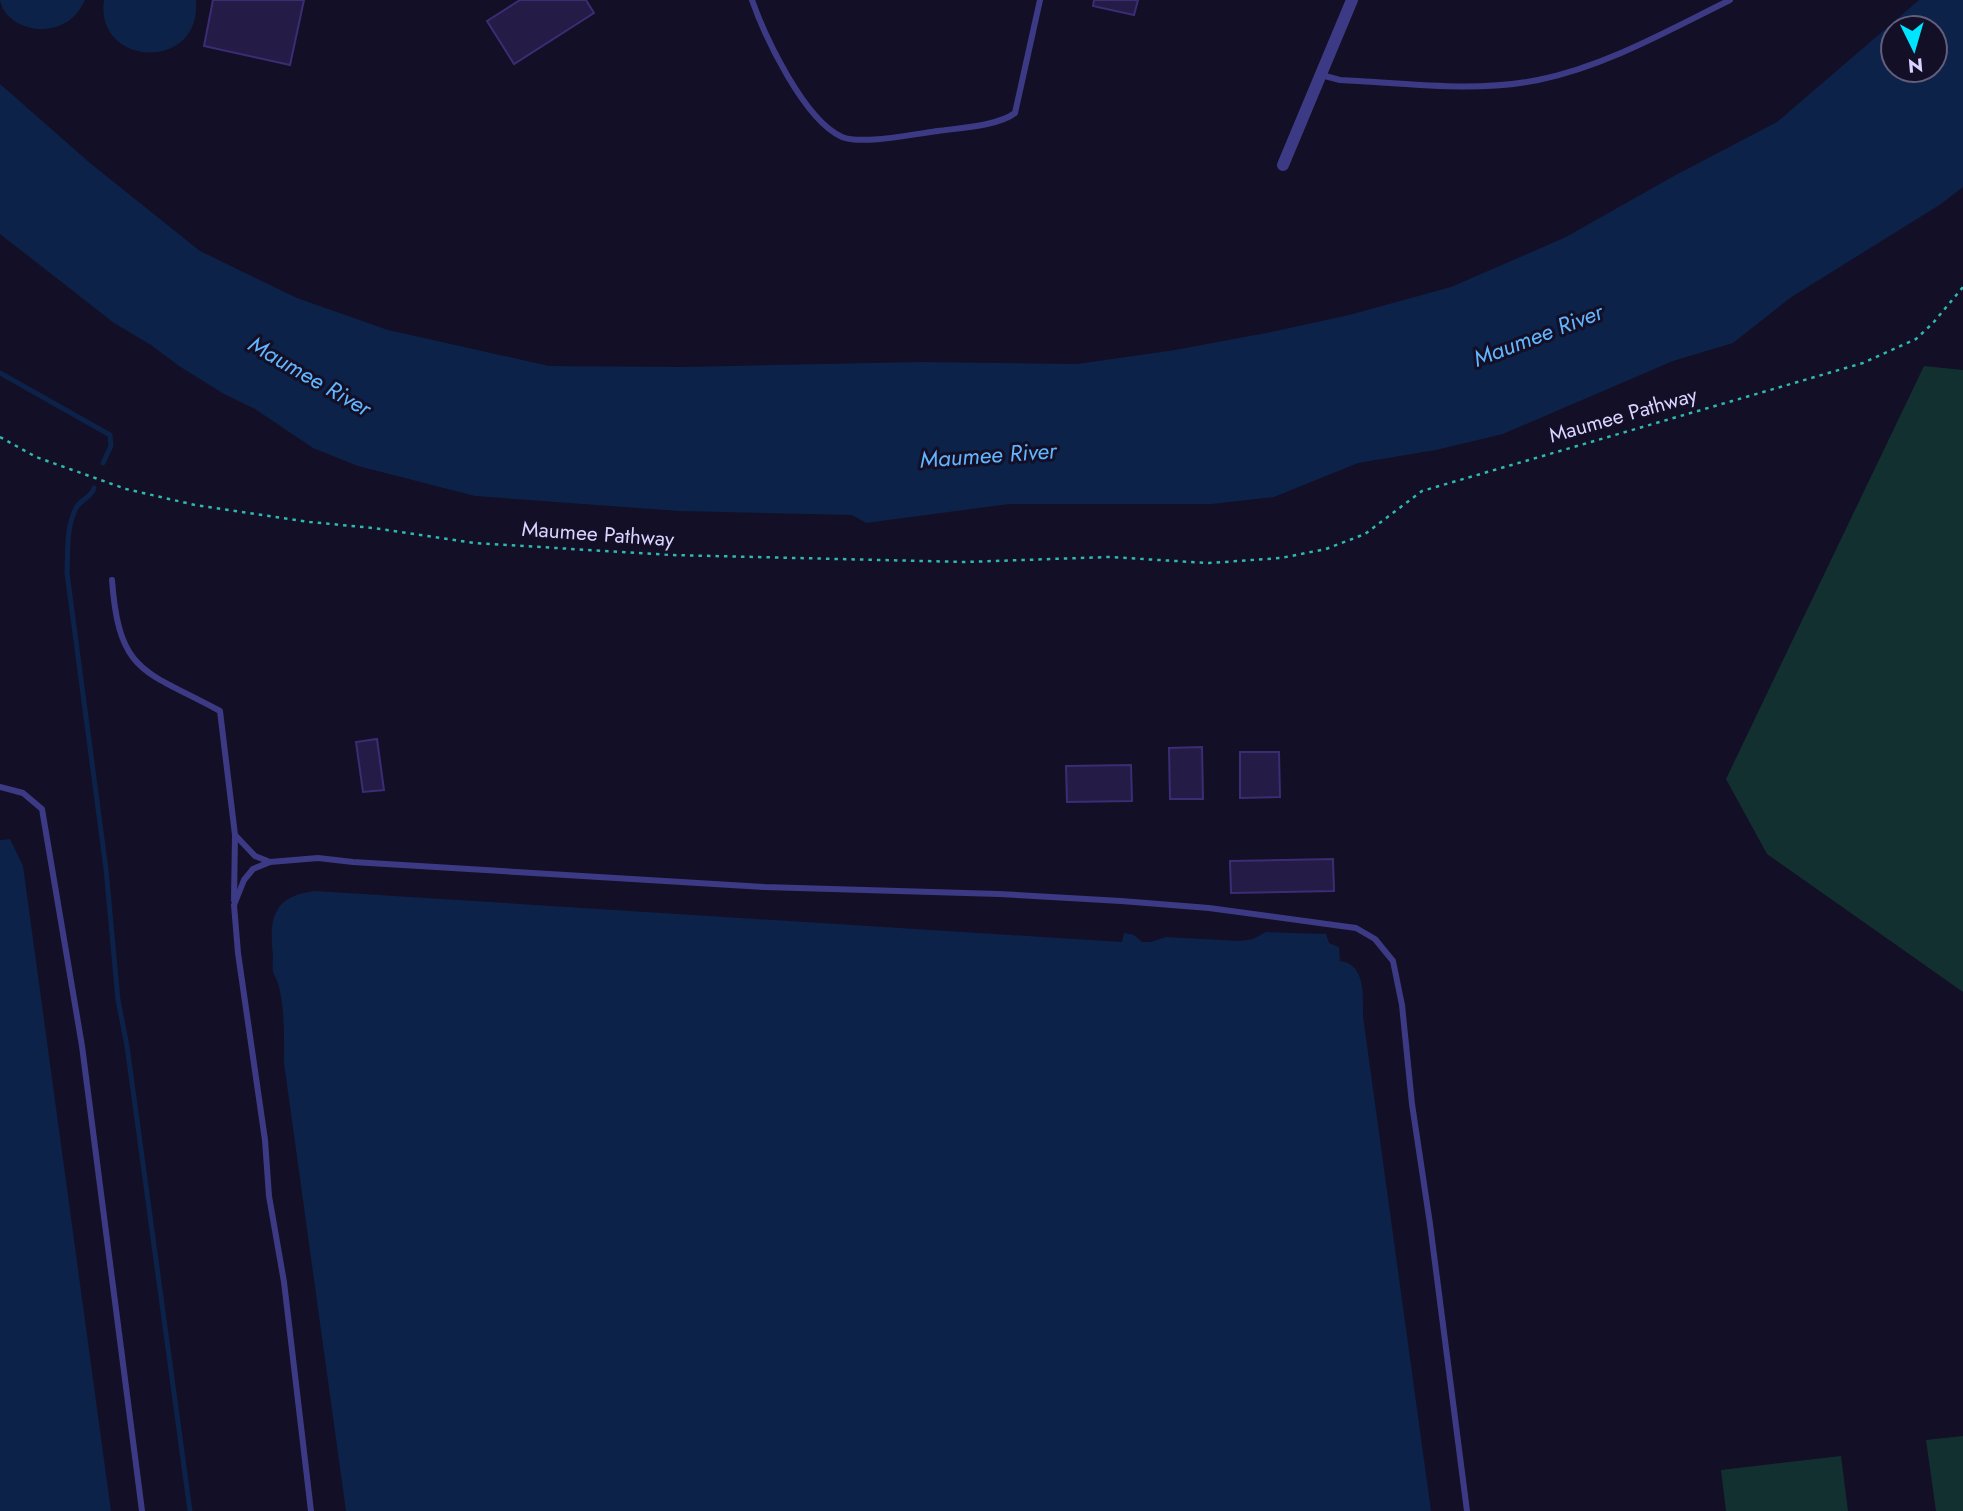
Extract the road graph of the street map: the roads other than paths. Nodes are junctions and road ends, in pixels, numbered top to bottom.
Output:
1 (752, 0) edge
2 (1040, 0) edge
3 (1352, 0) edge
4 (1730, 0) edge
5 (1321, 75) junction
6 (1283, 165) dead end
7 (111, 580) dead end
8 (0, 787) edge
9 (235, 835) junction
10 (270, 862) junction
11 (234, 905) junction
12 (142, 1511) edge
13 (311, 1511) edge
14 (1467, 1511) edge

1 - 2 lane
3 - 5 street
4 - 5 lane
5 - 6 street
7 - 9 lane
8 - 12 lane
9 - 10 lane
9 - 11 lane
10 - 11 lane
10 - 14 lane
11 - 13 lane

